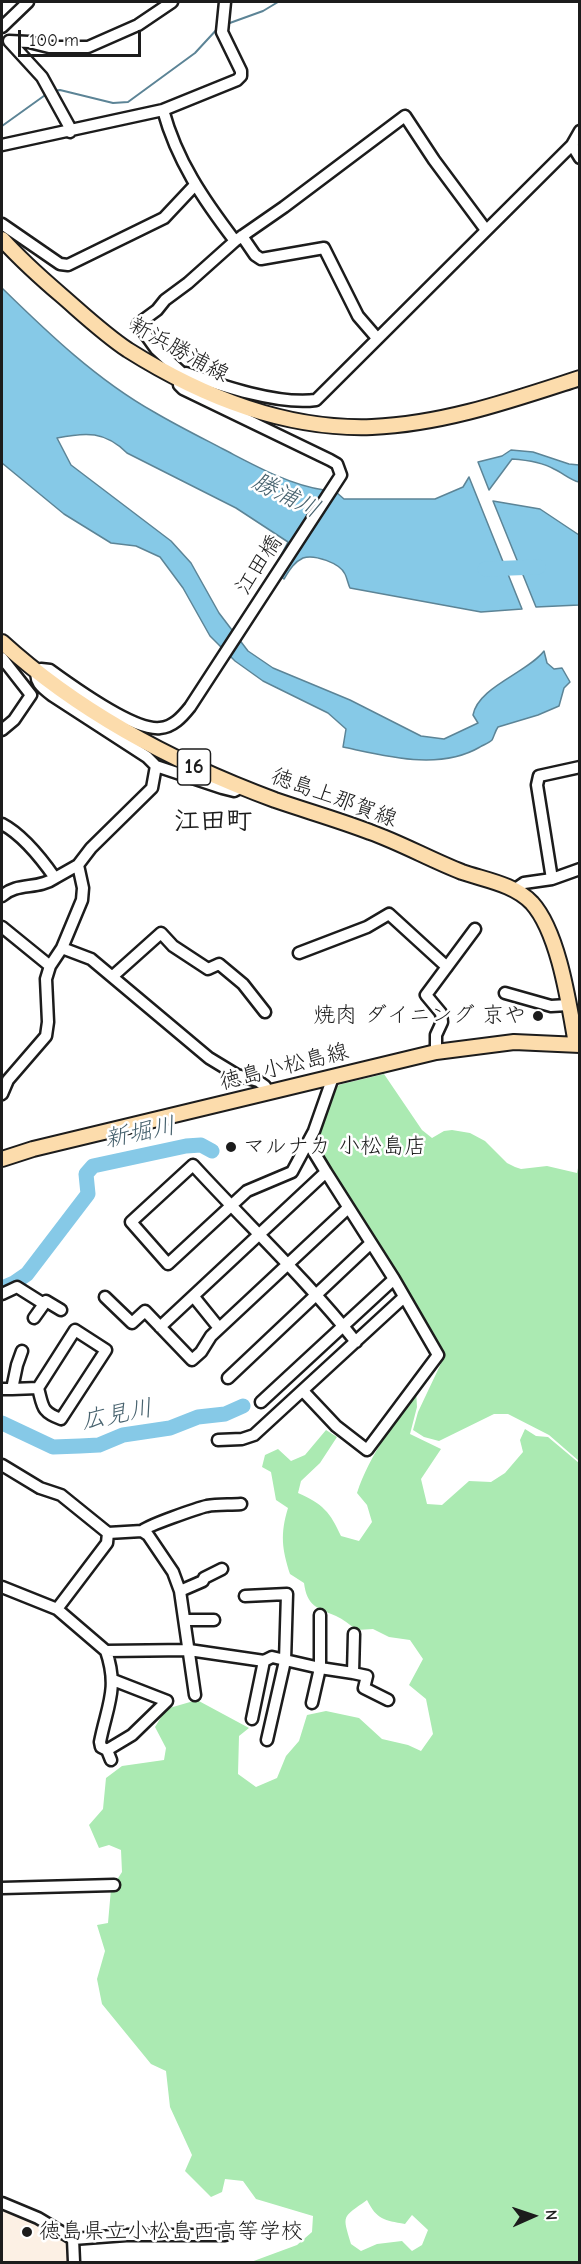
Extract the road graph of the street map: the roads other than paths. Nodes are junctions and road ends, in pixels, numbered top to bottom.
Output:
1 (28, 2) edge
2 (171, 2) edge
3 (225, 2) edge
4 (2, 27) edge
5 (5, 41) edge
6 (163, 110) junction
7 (579, 131) edge
8 (70, 132) junction
9 (2, 145) edge
10 (572, 145) junction
11 (579, 158) edge
12 (195, 185) junction
13 (2, 224) edge
14 (486, 230) junction
15 (2, 239) edge
16 (239, 239) junction
17 (377, 338) junction
18 (181, 376) junction
19 (579, 378) edge
20 (2, 642) edge
21 (2, 658) edge
22 (32, 668) junction
23 (2, 730) edge
24 (156, 766) junction
25 (579, 767) edge
26 (242, 787) junction
27 (2, 825) edge
28 (78, 865) junction
29 (579, 869) edge
30 (55, 878) junction
31 (552, 879) junction
32 (514, 890) junction
33 (2, 896) edge
34 (2, 927) edge
35 (475, 929) dead end
36 (62, 948) junction
37 (299, 953) dead end
38 (50, 966) junction
39 (447, 967) junction
40 (113, 976) junction
41 (505, 993) dead end
42 (568, 1005) junction
43 (265, 1012) dead end
44 (578, 1045) edge
45 (436, 1052) junction
46 (333, 1077) junction
47 (268, 1093) junction
48 (2, 1094) edge
49 (307, 1145) junction
50 (2, 1159) edge
51 (326, 1172) junction
52 (231, 1206) junction
53 (348, 1208) junction
54 (259, 1235) junction
55 (371, 1244) junction
56 (288, 1266) junction
57 (394, 1279) junction
58 (2, 1294) edge
59 (315, 1295) junction
60 (105, 1297) dead end
61 (194, 1297) junction
62 (404, 1297) junction
63 (44, 1304) junction
64 (61, 1310) dead end
65 (34, 1318) dead end
66 (343, 1326) junction
67 (160, 1327) junction
68 (219, 1328) junction
69 (356, 1342) junction
70 (22, 1351) dead end
71 (228, 1378) dead end
72 (38, 1388) junction
73 (7, 1389) edge
74 (303, 1391) junction
75 (261, 1402) dead end
76 (218, 1440) dead end
77 (2, 1465) edge
78 (241, 1504) dead end
79 (142, 1531) junction
80 (108, 1533) junction
81 (222, 1569) dead end
82 (2, 1587) edge
83 (180, 1591) junction
84 (245, 1596) dead end
85 (57, 1609) junction
86 (320, 1615) dead end
87 (185, 1620) junction
88 (214, 1620) dead end
89 (354, 1634) dead end
90 (189, 1650) junction
91 (106, 1651) junction
92 (264, 1661) junction
93 (285, 1661) junction
94 (320, 1668) junction
95 (353, 1673) junction
96 (113, 1680) junction
97 (195, 1695) dead end
98 (388, 1700) dead end
99 (312, 1703) dead end
100 (252, 1719) dead end
101 (267, 1740) dead end
102 (114, 1885) dead end
103 (2, 1888) edge
104 (2, 2204) edge
105 (225, 2235) dead end
106 (72, 2239) junction
107 (74, 2262) edge

1 - 4 street
2 - 5 street
3 - 6 street
5 - 8 street
6 - 8 street
6 - 12 street
7 - 10 street
8 - 9 street
10 - 11 street
10 - 14 street
12 - 13 street
12 - 16 street
14 - 16 street
14 - 17 street
15 - 18 main road, 新浜勝浦線
16 - 17 street
16 - 18 street
17 - 18 street
18 - 19 main road, 新浜勝浦線
18 - 22 street, 江田橋
20 - 22 main road, 徳島上那賀線 / 16
21 - 22 street, 江田橋
21 - 23 street
22 - 24 street
22 - 26 main road, 徳島上那賀線 / 16
24 - 26 street
24 - 28 street
25 - 31 street
26 - 32 main road, 徳島上那賀線 / 16
27 - 30 street
28 - 30 street
28 - 36 street
29 - 31 street
30 - 33 street
31 - 32 street
32 - 42 main road, 徳島上那賀線 / 16
34 - 38 street
35 - 39 street
36 - 38 street
36 - 40 street
37 - 39 street
38 - 48 street
39 - 45 street
40 - 43 street
40 - 47 street
41 - 42 street
42 - 44 main road, 徳島上那賀線 / 16
44 - 45 main road, 徳島小松島線
45 - 46 main road, 徳島小松島線
46 - 47 main road, 徳島小松島線
46 - 49 street
47 - 50 main road, 徳島小松島線
49 - 51 street
49 - 52 street
51 - 53 street
51 - 54 street
52 - 52 street
52 - 54 street
53 - 55 street
53 - 56 street
54 - 56 street
54 - 61 street
55 - 57 street
55 - 59 street
56 - 59 street
56 - 68 street
57 - 62 street
57 - 66 street
58 - 63 street
59 - 66 street
59 - 71 street
60 - 67 street
61 - 67 street
61 - 68 street
62 - 69 street
62 - 74 street
63 - 64 street
63 - 65 street
66 - 69 street
66 - 75 street
67 - 68 street
69 - 74 street
70 - 73 street
72 - 72 street
72 - 73 street
74 - 76 street
77 - 80 street
78 - 79 street
79 - 80 street
79 - 83 street
80 - 85 street
81 - 83 street
82 - 85 street
83 - 87 street
84 - 93 street
85 - 91 street
86 - 94 street
87 - 88 street
87 - 90 street
89 - 95 street
90 - 91 street
90 - 92 street
90 - 97 street
91 - 96 street
92 - 93 street
92 - 100 street
93 - 94 street
93 - 101 street
94 - 95 street
94 - 99 street
95 - 98 street
96 - 96 street
102 - 103 street
104 - 106 street
105 - 106 street
106 - 107 street

